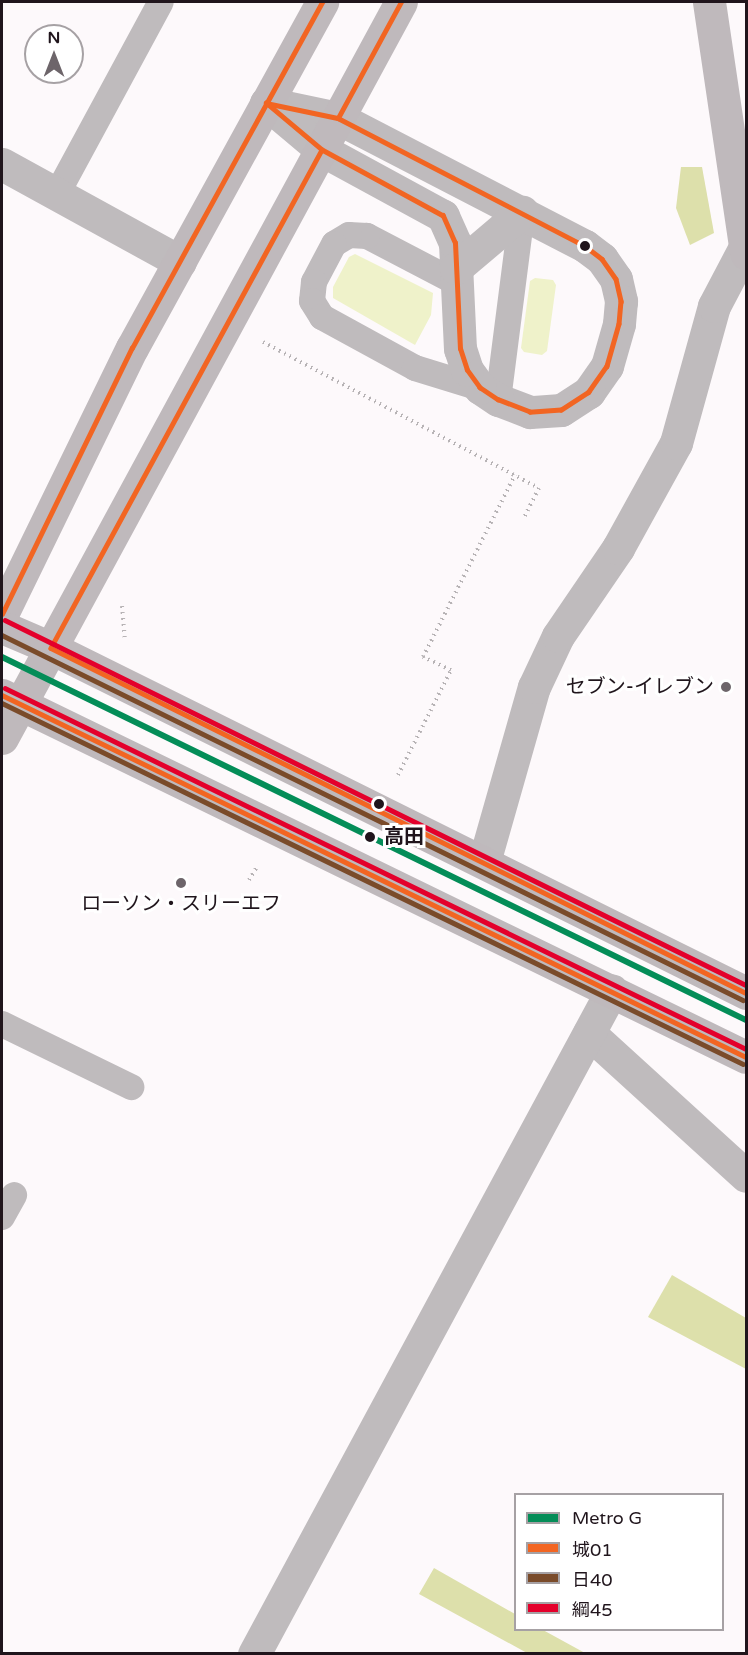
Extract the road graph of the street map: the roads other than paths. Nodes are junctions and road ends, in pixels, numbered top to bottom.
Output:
1 (161, 2) edge
2 (321, 2) edge
3 (400, 2) edge
4 (709, 2) edge
5 (266, 103) junction
6 (338, 118) junction
7 (322, 150) junction
8 (2, 164) edge
9 (57, 194) junction
10 (522, 212) junction
11 (746, 250) edge
12 (180, 262) junction
13 (457, 276) junction
14 (489, 394) junction
15 (2, 614) edge
16 (2, 627) edge
17 (51, 648) junction
18 (11, 699) edge
19 (2, 738) edge
20 (484, 862) junction
21 (612, 990) junction
22 (747, 993) edge
23 (2, 1024) edge
24 (589, 1033) junction
25 (747, 1057) edge
26 (131, 1087) dead end
27 (747, 1176) edge
28 (14, 1195) dead end
29 (2, 1217) edge
30 (254, 1653) edge

1 - 9 lane
2 - 5 main road
3 - 6 main road
4 - 11 main road
5 - 6 street
5 - 7 street
5 - 12 main road
6 - 7 main road
6 - 10 street
7 - 13 street
7 - 17 main road
8 - 9 street
9 - 12 street
10 - 13 street
10 - 14 lane
10 - 14 street
11 - 20 street
12 - 15 main road
13 - 14 street
13 - 14 lane
16 - 17 main road
17 - 18 main road
17 - 20 main road
18 - 19 main road
18 - 21 main road
20 - 22 main road
21 - 24 street
21 - 25 main road
23 - 26 lane
24 - 27 street
24 - 30 street
28 - 29 lane

